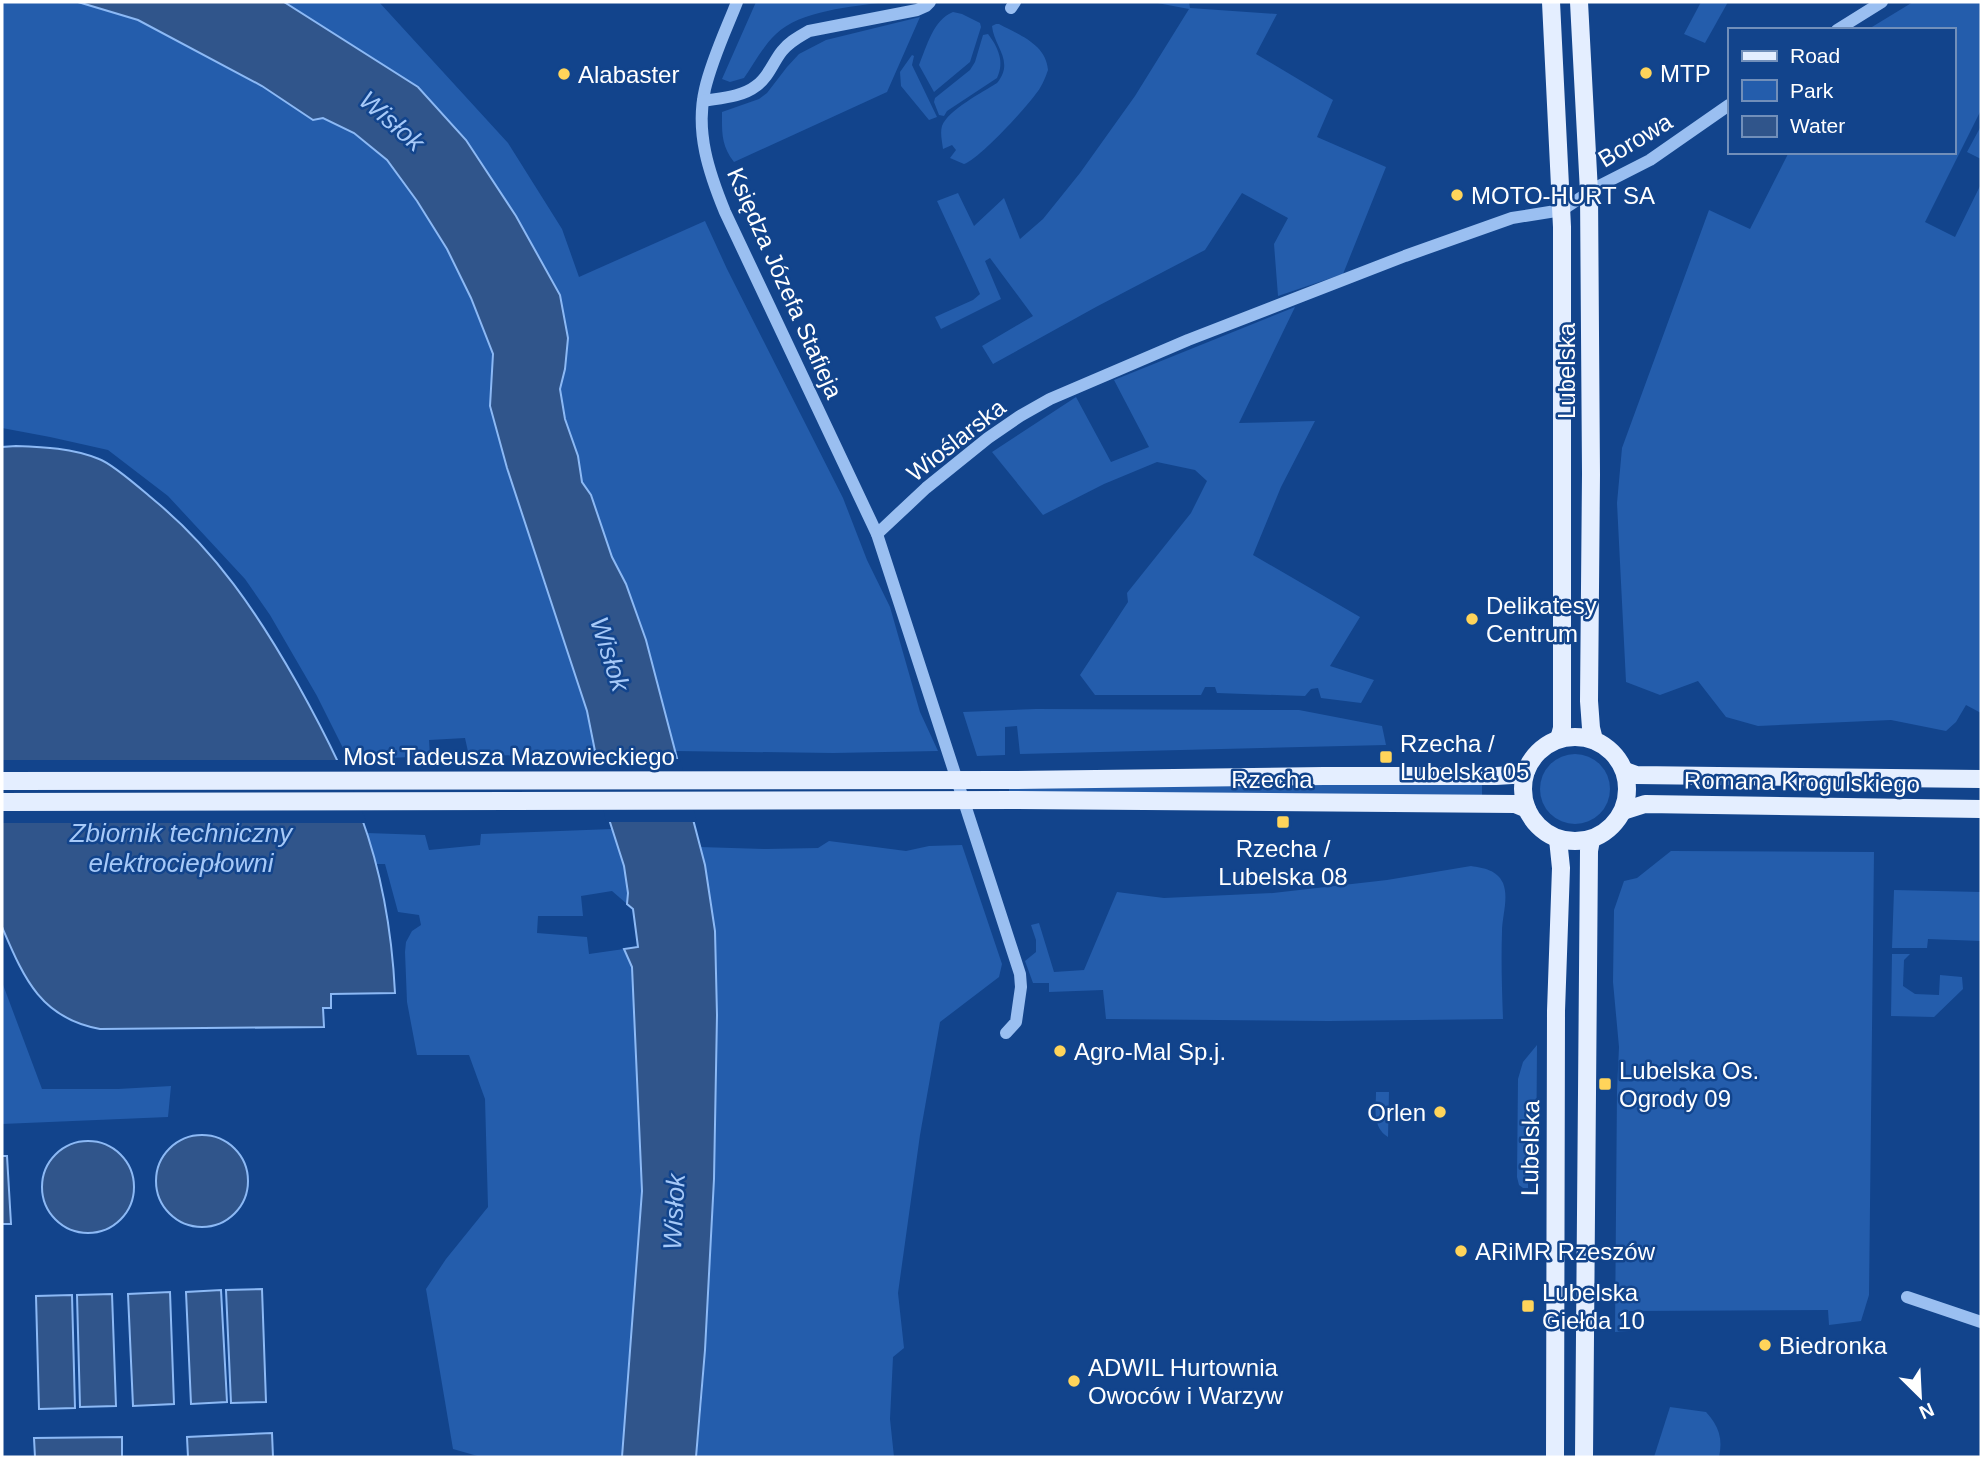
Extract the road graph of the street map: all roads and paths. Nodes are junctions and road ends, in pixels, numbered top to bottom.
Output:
1 (737, 2) edge
2 (930, 2) edge
3 (1551, 2) edge
4 (1579, 2) edge
5 (1882, 2) edge
6 (1840, 28) edge
7 (703, 101) junction
8 (1728, 106) edge
9 (1589, 192) junction
10 (1562, 210) junction
11 (877, 534) junction
12 (1559, 739) junction
13 (1594, 740) junction
14 (1526, 771) junction
15 (1625, 771) junction
16 (1981, 779) edge
17 (1017, 780) joint
18 (2, 782) edge
19 (1017, 800) joint
20 (2, 802) edge
21 (1527, 809) junction
22 (1981, 809) edge
23 (1623, 811) junction
24 (1558, 839) junction
25 (1591, 839) junction
26 (1006, 1033) dead end
27 (1907, 1297) dead end
28 (1981, 1322) edge
29 (1555, 1457) edge
30 (1584, 1457) edge

1 - 7 street, Księdza Józefa Stafieja
2 - 7 street
3 - 10 main road, Lubelska
4 - 9 main road, Lubelska
5 - 6 street
7 - 11 street, Księdza Józefa Stafieja
8 - 9 street, Borowa
9 - 10 street, Borowa
9 - 13 main road, Lubelska
10 - 11 street, Wioślarska
10 - 12 main road, Lubelska
11 - 26 street
12 - 13 main road
12 - 14 main road
13 - 15 main road
14 - 17 main road, Rzecha
14 - 21 main road
15 - 16 main road, Romana Krogulskiego
15 - 23 main road
17 - 18 main road, Most Tadeusza Mazowieckiego, bridge
19 - 20 main road, Most Tadeusza Mazowieckiego, bridge
19 - 21 main road, Rzecha
21 - 24 main road
22 - 23 main road, Romana Krogulskiego
23 - 25 main road
24 - 25 main road
24 - 29 main road, Lubelska
25 - 30 main road
27 - 28 street

